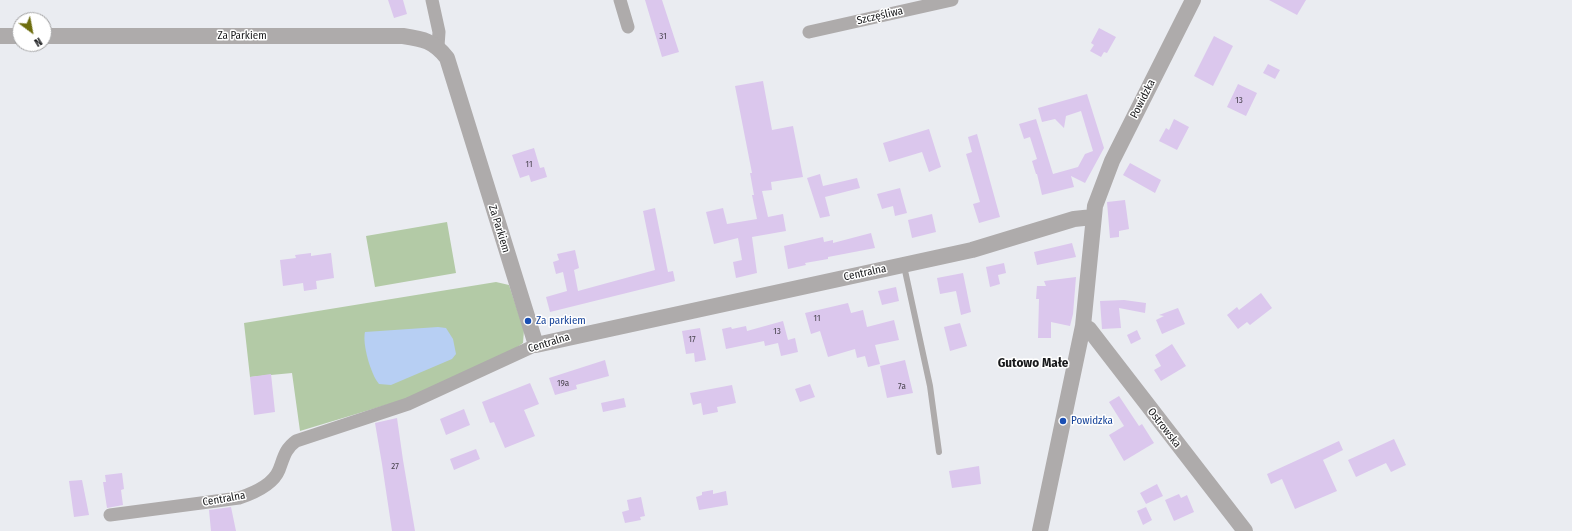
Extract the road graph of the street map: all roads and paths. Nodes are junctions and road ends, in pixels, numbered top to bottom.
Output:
1 (432, 0) edge
2 (620, 0) edge
3 (952, 0) edge
4 (1193, 0) edge
5 (628, 27) dead end
6 (808, 32) dead end
7 (0, 36) edge
8 (12, 36) edge
9 (52, 36) edge
10 (438, 46) junction
11 (1093, 217) junction
12 (904, 264) junction
13 (1083, 326) junction
14 (536, 345) junction
15 (939, 452) dead end
16 (110, 515) dead end
17 (1040, 531) edge
18 (1245, 531) edge

1 - 10 street
2 - 5 street
3 - 6 street, Szczęśliwa
4 - 11 street, Powidzka
7 - 8 street
9 - 10 street, Za Parkiem
10 - 14 street, Za Parkiem
11 - 12 street, Centralna
11 - 13 street, Powidzka
12 - 14 street, Centralna
12 - 15 lane
13 - 17 street, Powidzka
13 - 18 street, Ostrowska
14 - 16 street, Centralna

